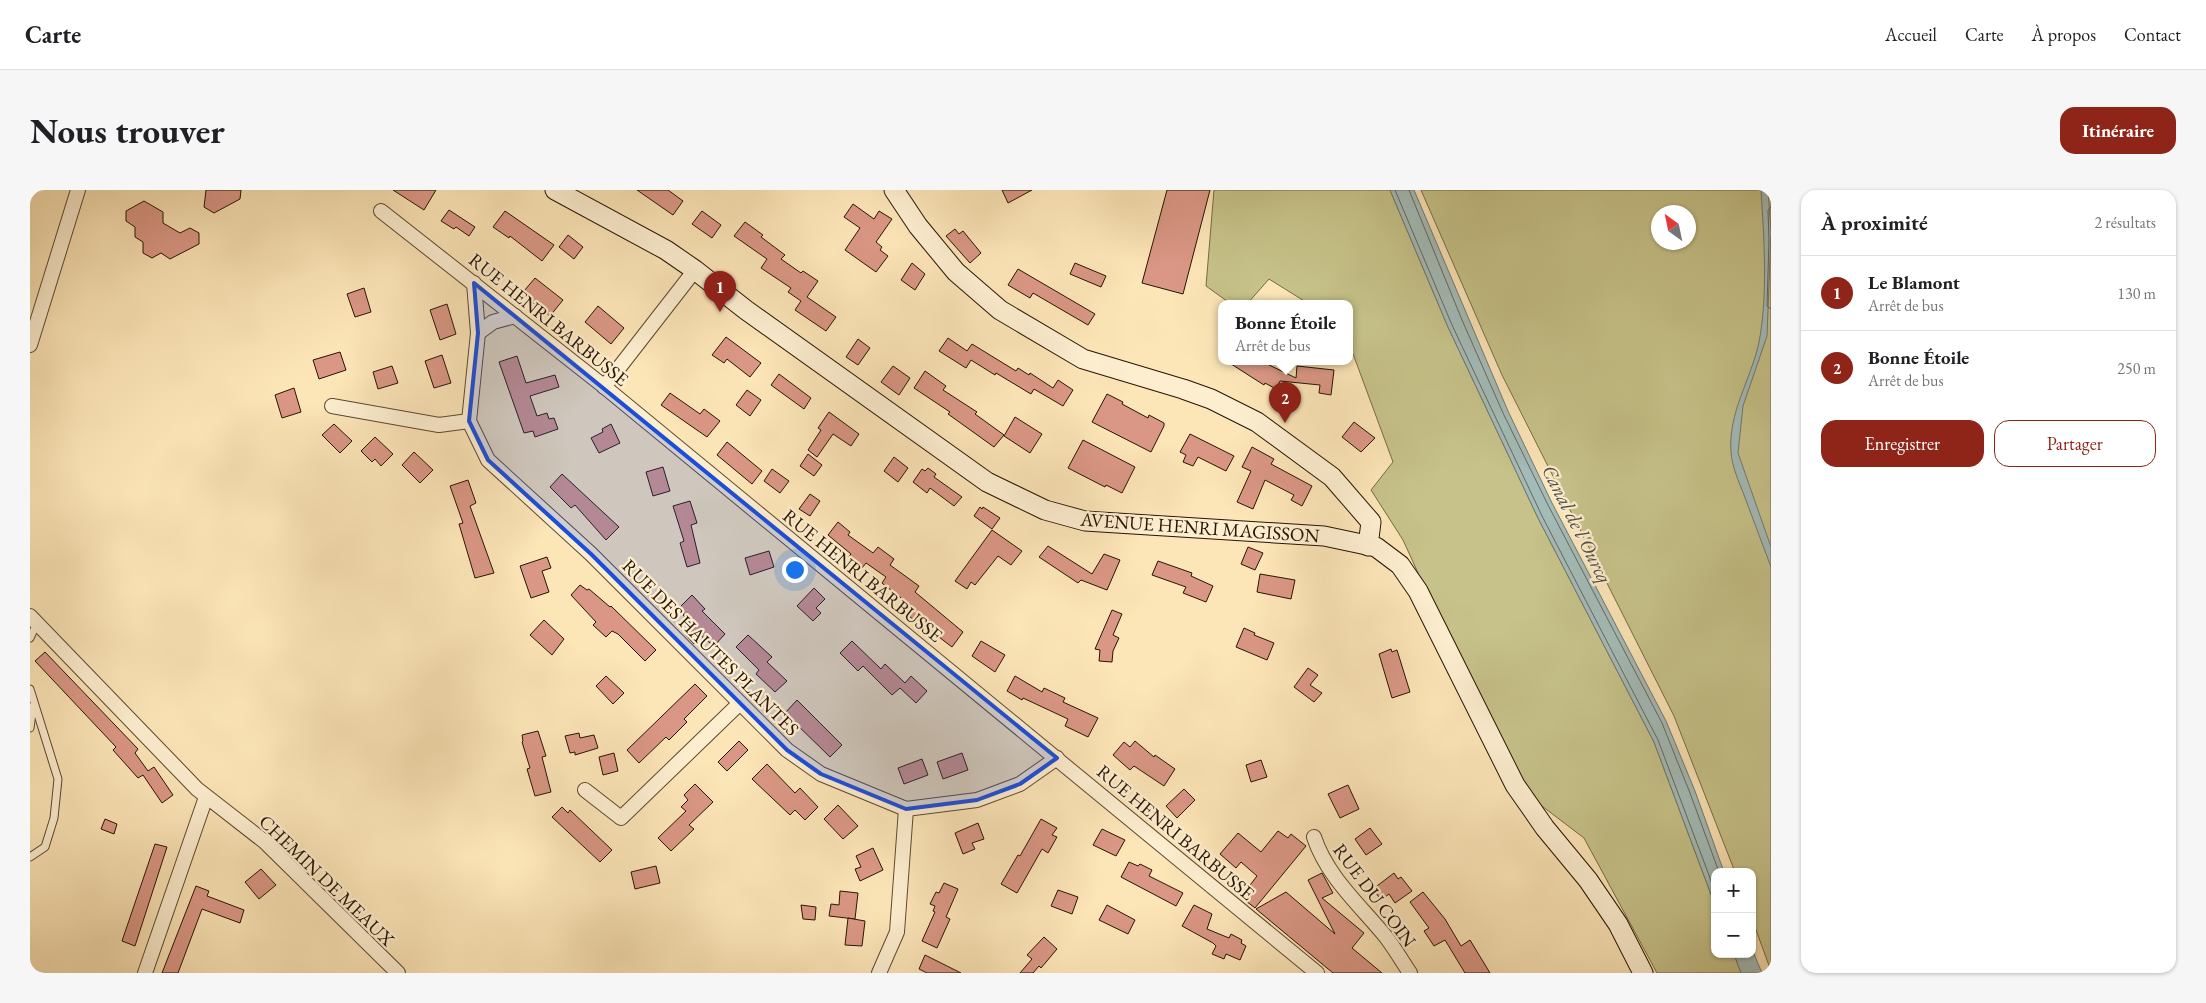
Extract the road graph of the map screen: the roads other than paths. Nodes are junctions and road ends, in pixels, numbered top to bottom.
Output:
1 (78, 190) edge
2 (894, 190) edge
3 (567, 193) edge
4 (381, 211) dead end
5 (695, 270) junction
6 (474, 283) junction
7 (515, 316) junction
8 (478, 333) junction
9 (30, 346) edge
10 (604, 387) junction
11 (332, 406) dead end
12 (469, 421) junction
13 (1368, 546) junction
14 (33, 619) edge
15 (30, 638) edge
16 (30, 689) edge
17 (34, 701) junction
18 (740, 703) junction
19 (30, 728) edge
20 (1057, 758) junction
21 (585, 790) dead end
22 (206, 797) junction
23 (906, 809) junction
24 (1314, 837) dead end
25 (32, 854) edge
26 (145, 973) edge
27 (398, 973) edge
28 (879, 973) edge
29 (1317, 973) edge
30 (1410, 973) edge
31 (1644, 973) edge

1 - 9 street
2 - 13 main road
3 - 5 main road, AVENUE HENRI MAGISSON
4 - 6 street, RUE HENRI BARBUSSE
5 - 10 street
5 - 13 main road, AVENUE HENRI MAGISSON
6 - 7 street, RUE HENRI BARBUSSE
6 - 8 street
7 - 8 street
7 - 10 street, RUE HENRI BARBUSSE
8 - 12 street
10 - 20 street, RUE HENRI BARBUSSE
11 - 12 street
12 - 18 street, RUE DES HAUTES PLANTES
13 - 31 main road, AVENUE HENRI MAGISSON
14 - 15 lane
14 - 22 street, CHEMIN DE MEAUX
16 - 17 lane
17 - 19 lane
17 - 25 lane
18 - 21 street
18 - 23 street, RUE DES HAUTES PLANTES
20 - 23 street, RUE DES HAUTES PLANTES
20 - 29 street, RUE HENRI BARBUSSE
22 - 26 street
22 - 27 street, CHEMIN DE MEAUX
23 - 28 street
24 - 30 street, RUE DU COIN

